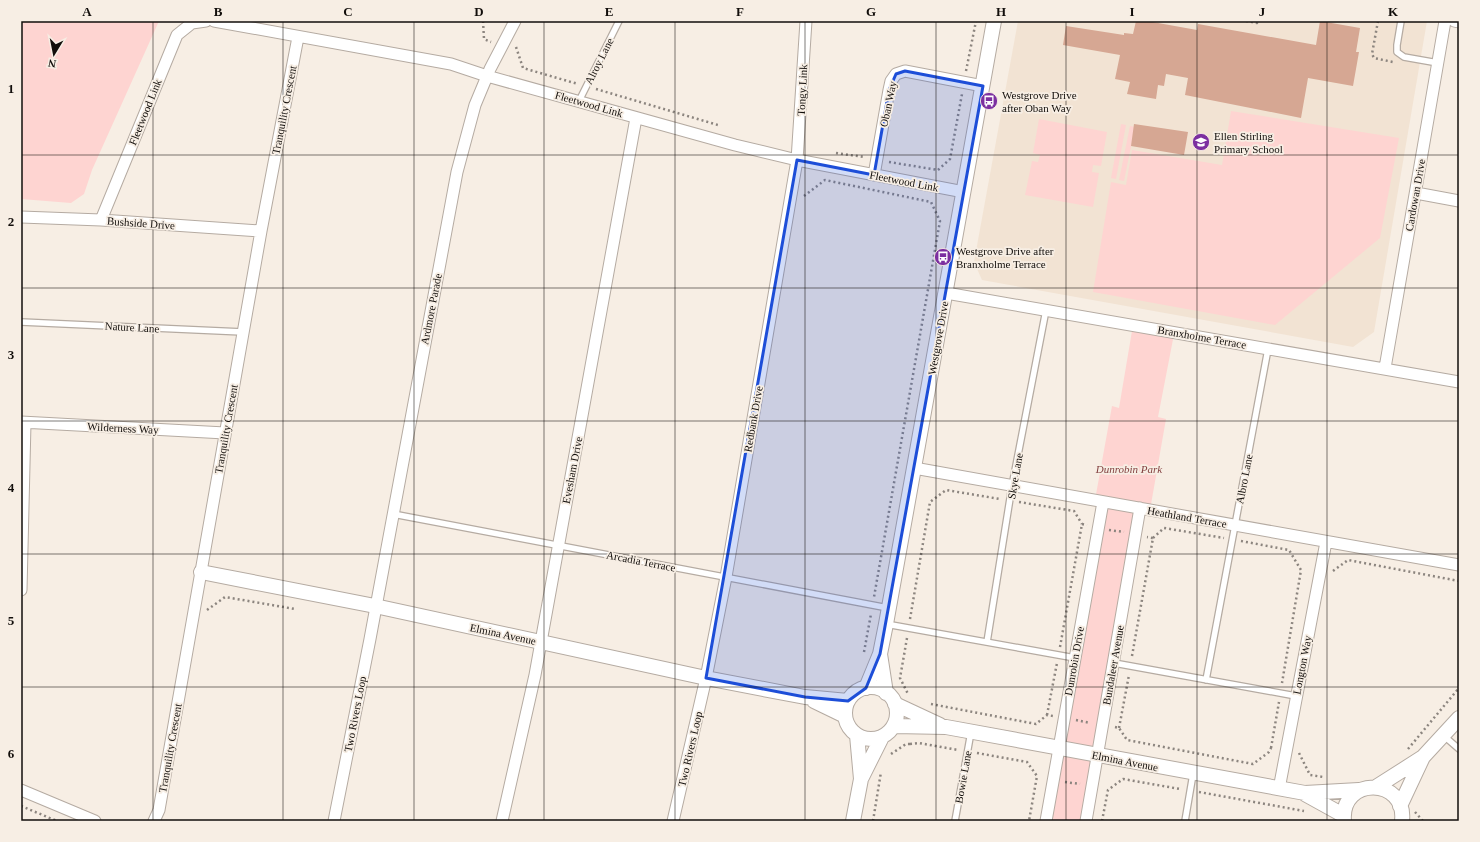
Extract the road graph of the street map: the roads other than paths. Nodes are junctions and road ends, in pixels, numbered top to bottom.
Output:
1 (206, 21) edge
2 (214, 21) edge
3 (515, 21) edge
4 (619, 21) edge
5 (806, 21) edge
6 (994, 21) edge
7 (1401, 21) edge
8 (1445, 21) edge
9 (1454, 21) edge
10 (192, 22) edge
11 (1459, 22) edge
12 (298, 37) junction
13 (1438, 62) junction
14 (486, 76) junction
15 (983, 86) junction
16 (579, 101) junction
17 (636, 118) junction
18 (797, 160) junction
19 (874, 175) junction
20 (964, 192) junction
21 (1416, 193) junction
22 (1459, 201) edge
23 (21, 217) edge
24 (101, 220) junction
25 (261, 231) junction
26 (946, 293) junction
27 (1046, 310) junction
28 (21, 322) edge
29 (243, 332) junction
30 (1268, 348) junction
31 (1385, 368) junction
32 (1459, 382) edge
33 (23, 423) edge
34 (225, 433) junction
35 (914, 468) junction
36 (1012, 486) junction
37 (1103, 502) junction
38 (1140, 508) junction
39 (393, 514) junction
40 (1235, 526) junction
41 (1326, 542) junction
42 (557, 546) junction
43 (1459, 565) edge
44 (201, 572) junction
45 (726, 577) junction
46 (21, 590) edge
47 (375, 606) junction
48 (889, 609) junction
49 (886, 624) junction
50 (540, 642) junction
51 (987, 642) junction
52 (880, 654) junction
53 (1075, 658) junction
54 (1114, 663) junction
55 (706, 678) junction
56 (1206, 680) junction
57 (866, 688) junction
58 (886, 693) junction
59 (1296, 696) junction
60 (804, 697) junction
61 (848, 701) junction
62 (895, 704) junction
63 (915, 713) junction
64 (845, 716) junction
65 (1459, 718) edge
66 (894, 726) junction
67 (971, 732) junction
68 (857, 735) junction
69 (882, 736) junction
70 (1444, 736) junction
71 (1059, 749) junction
72 (1459, 749) edge
73 (1098, 756) junction
74 (1423, 757) junction
75 (1193, 774) junction
76 (861, 779) junction
77 (1376, 787) junction
78 (1279, 789) junction
79 (21, 790) edge
80 (1359, 790) junction
81 (1305, 794) junction
82 (1402, 817) edge
83 (1343, 818) edge
84 (336, 820) edge
85 (95, 821) edge
86 (154, 821) edge
87 (502, 821) edge
88 (673, 821) edge
89 (854, 821) edge
90 (955, 821) edge
91 (1046, 821) edge
92 (1086, 821) edge
93 (1185, 821) edge

1 - 10 street, Fleetwood Link
2 - 12 street, Fleetwood Link
3 - 14 street, Ardmore Parade
4 - 16 lane, Alroy Lane
5 - 18 street, Tongy Link
6 - 15 street, Westgrove Drive
7 - 13 lane
8 - 13 street, Cardowan Drive
9 - 11 street
10 - 24 street, Fleetwood Link
12 - 14 street, Fleetwood Link
12 - 25 street, Tranquility Crescent
13 - 21 street, Cardowan Drive
14 - 16 street, Fleetwood Link
14 - 39 street, Ardmore Parade
15 - 19 street, Oban Way
15 - 20 street, Westgrove Drive
16 - 17 street, Fleetwood Link
17 - 18 street, Fleetwood Link
17 - 42 street, Evesham Drive
18 - 19 street, Fleetwood Link
18 - 45 street, Redbank Drive
19 - 20 street, Fleetwood Link
20 - 26 street, Westgrove Drive
21 - 22 street
21 - 31 street, Cardowan Drive
23 - 24 street, Bushside Drive
24 - 25 street, Bushside Drive
25 - 29 street, Tranquility Crescent
26 - 27 street, Branxholme Terrace
26 - 35 street, Westgrove Drive
27 - 30 street, Branxholme Terrace
27 - 36 lane, Skye Lane
28 - 29 lane, Nature Lane
29 - 34 street, Tranquility Crescent
30 - 31 street, Branxholme Terrace
30 - 40 lane, Albro Lane
31 - 32 street, Branxholme Terrace
33 - 34 street, Wilderness Way
33 - 46 street
34 - 44 street, Tranquility Crescent
35 - 36 street, Heathland Terrace
35 - 48 street, Westgrove Drive
36 - 37 street, Heathland Terrace
36 - 51 lane, Skye Lane
37 - 38 street, Heathland Terrace
37 - 53 street, Dunrobin Drive
38 - 40 street, Heathland Terrace
38 - 54 street, Bundaleer Avenue
39 - 42 lane, Arcadia Terrace
39 - 47 street, Ardmore Parade
40 - 41 street, Heathland Terrace
40 - 56 lane, Albro Lane
41 - 43 street, Heathland Terrace
41 - 59 street, Longton Way
42 - 45 lane, Arcadia Terrace
42 - 50 street, Evesham Drive
44 - 47 street, Elmina Avenue
44 - 86 street, Tranquility Crescent
45 - 48 lane, Arcadia Terrace
45 - 55 street, Redbank Drive
47 - 50 street, Elmina Avenue
47 - 84 street, Two Rivers Loop
48 - 49 street, Westgrove Drive
49 - 51 lane
49 - 52 street, Westgrove Drive
50 - 55 street, Elmina Avenue
50 - 87 street, Evesham Drive
51 - 53 lane
52 - 57 street, Westgrove Drive
52 - 58 street, Westgrove Drive
53 - 71 street, Dunrobin Drive
54 - 56 lane
54 - 73 street, Bundaleer Avenue
55 - 60 street, Elmina Avenue
55 - 88 street, Two Rivers Loop
56 - 59 lane
57 - 58 street
57 - 61 street
58 - 62 street
59 - 78 street, Longton Way
60 - 61 street, Elmina Avenue
60 - 64 street, Elmina Avenue
61 - 64 street
62 - 63 street, Elmina Avenue
62 - 66 street
63 - 66 street, Elmina Avenue
63 - 67 street, Elmina Avenue
64 - 68 street
65 - 70 street
66 - 69 street
67 - 71 street, Elmina Avenue
67 - 90 lane, Bowie Lane
68 - 69 street
68 - 76 street
69 - 76 street
70 - 72 lane
70 - 74 street
71 - 73 street, Elmina Avenue
71 - 91 street, Dunrobin Drive
73 - 75 street, Elmina Avenue
73 - 92 street, Bundaleer Avenue
74 - 77 street
74 - 82 street
75 - 78 street, Elmina Avenue
75 - 93 lane
76 - 89 street
77 - 80 street, Elmina Avenue
77 - 82 street
78 - 81 street, Elmina Avenue
79 - 85 street
80 - 81 street, Elmina Avenue
80 - 83 street
81 - 83 street, Elmina Avenue

